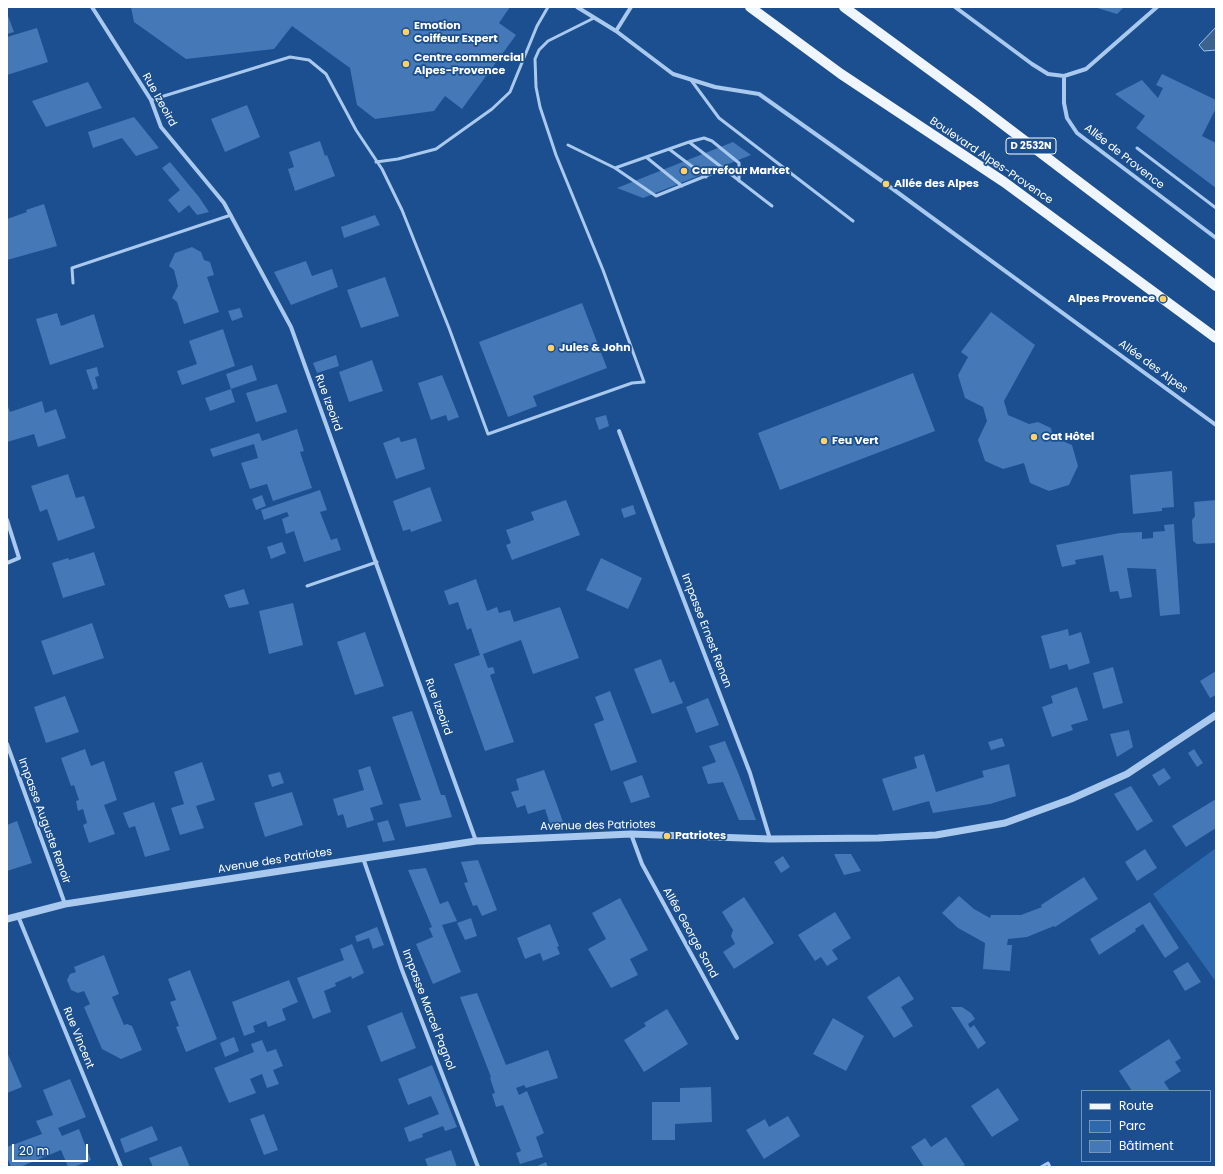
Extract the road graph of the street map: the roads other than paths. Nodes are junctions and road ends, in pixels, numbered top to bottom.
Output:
1 (92, 7) edge
2 (548, 7) edge
3 (577, 7) edge
4 (631, 7) edge
5 (750, 7) edge
6 (844, 7) edge
7 (955, 7) edge
8 (1157, 7) edge
9 (594, 18) junction
10 (616, 31) junction
11 (1064, 76) junction
12 (691, 79) junction
13 (151, 100) junction
14 (688, 142) junction
15 (568, 145) dead end
16 (1137, 148) dead end
17 (669, 149) junction
18 (646, 157) junction
19 (376, 162) junction
20 (615, 168) junction
21 (723, 169) junction
22 (706, 177) junction
23 (739, 181) junction
24 (682, 186) junction
25 (772, 206) dead end
26 (1216, 208) edge
27 (231, 214) junction
28 (853, 221) dead end
29 (1216, 238) edge
30 (73, 283) dead end
31 (1216, 286) edge
32 (1216, 338) edge
33 (1216, 425) edge
34 (619, 431) dead end
35 (7, 520) edge
36 (377, 562) junction
37 (7, 563) edge
38 (307, 586) dead end
39 (1216, 715) edge
40 (7, 744) edge
41 (631, 834) junction
42 (770, 839) junction
43 (476, 841) junction
44 (363, 858) junction
45 (65, 904) junction
46 (18, 916) junction
47 (7, 919) edge
48 (737, 1038) dead end
49 (121, 1167) edge
50 (478, 1167) edge
51 (1041, 1167) edge
52 (1050, 1167) edge

1 - 13 street, Rue Izeoird
2 - 19 lane
3 - 9 street, Allée des Alpes
4 - 10 street
5 - 32 main road, Boulevard Alpes-Provence
6 - 31 main road, D 2532N
7 - 11 street
8 - 11 street
9 - 10 street, Allée des Alpes
9 - 19 lane
10 - 12 street, Allée des Alpes
11 - 29 street, Allée de Provence
12 - 28 lane
12 - 33 street, Allée des Alpes
13 - 19 lane
13 - 27 street, Rue Izeoird
14 - 17 lane
14 - 21 lane
14 - 23 lane
15 - 20 lane
16 - 26 lane
17 - 18 lane
17 - 22 lane
18 - 20 lane
18 - 24 lane
20 - 24 lane
21 - 22 lane
21 - 23 lane
22 - 24 lane
23 - 25 lane
27 - 30 lane
27 - 36 street, Rue Izeoird
34 - 42 street, Impasse Ernest Renan
35 - 37 street
36 - 38 lane
36 - 43 street, Rue Izeoird
39 - 42 street, Avenue des Patriotes
40 - 45 street, Impasse Auguste Renoir
41 - 42 street, Avenue des Patriotes
41 - 43 street, Avenue des Patriotes
41 - 48 street, Allée George Sand
43 - 44 street, Avenue des Patriotes
44 - 45 street, Avenue des Patriotes
44 - 50 street, Impasse Marcel Pagnol
45 - 46 street, Avenue des Patriotes
46 - 47 street, Avenue des Patriotes
46 - 49 street, Rue Vincent
51 - 52 lane

